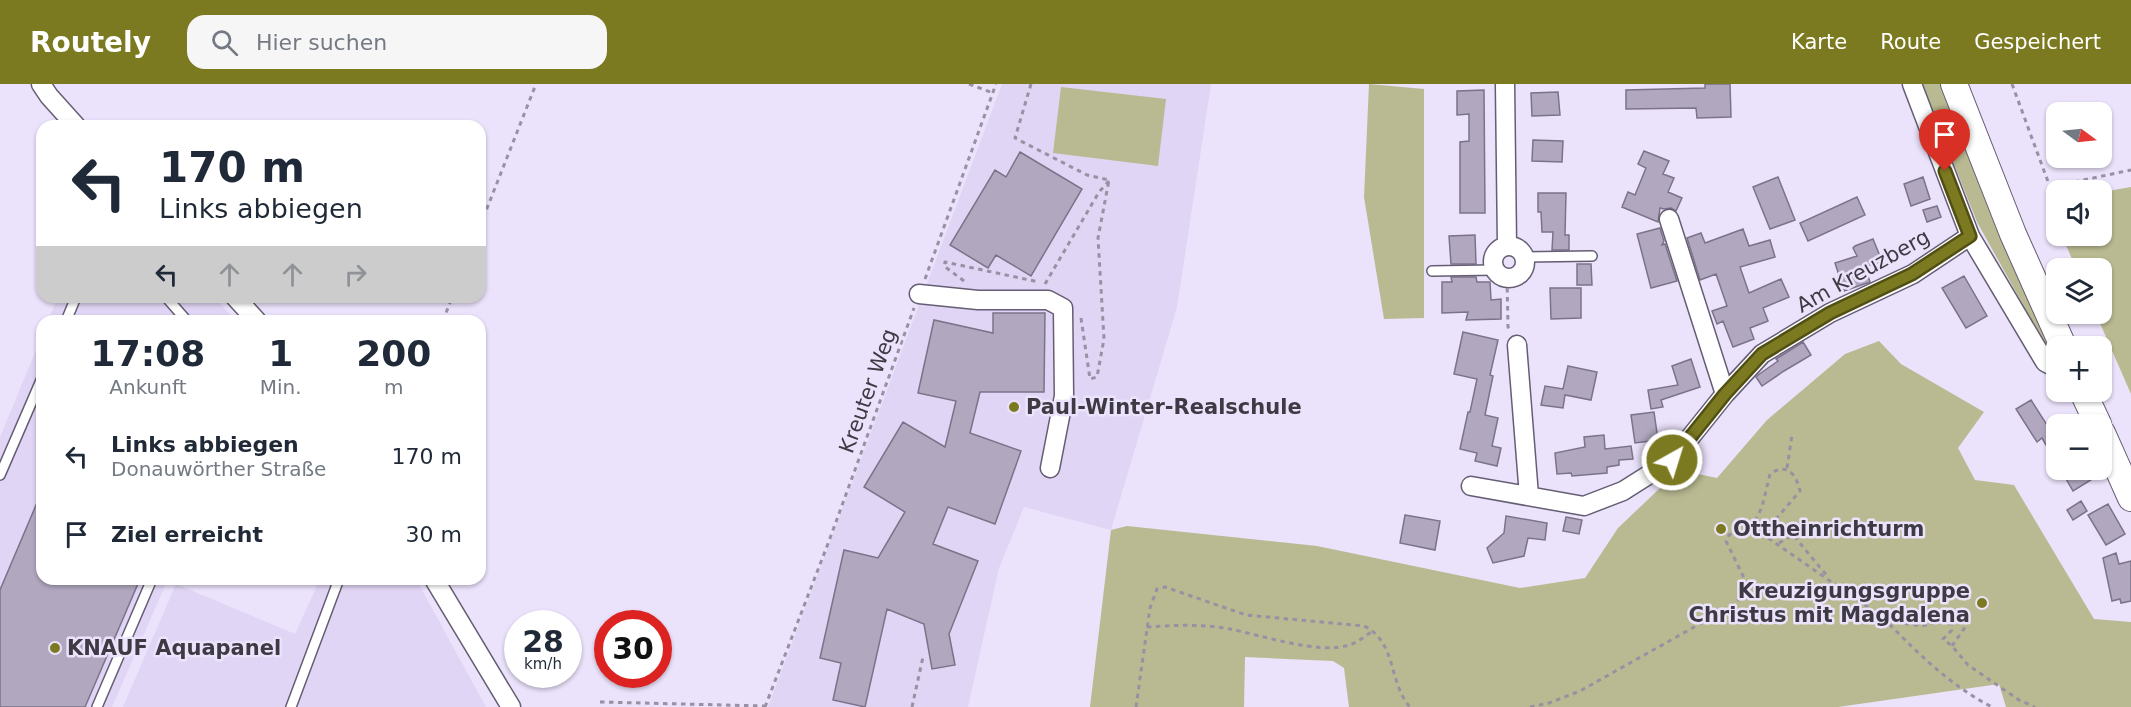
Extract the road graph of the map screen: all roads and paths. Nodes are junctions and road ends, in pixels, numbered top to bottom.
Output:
1 (33, 84) edge
2 (536, 84) edge
3 (969, 84) edge
4 (996, 84) edge
5 (1031, 84) edge
6 (1505, 84) edge
7 (1912, 84) edge
8 (1954, 84) edge
9 (2012, 84) edge
10 (45, 90) edge
11 (993, 93) junction
12 (71, 120) edge
13 (2131, 170) edge
14 (1109, 180) junction
15 (486, 211) edge
16 (1669, 219) dead end
17 (1970, 236) junction
18 (1507, 245) junction
19 (1592, 256) dead end
20 (1525, 257) junction
21 (1432, 271) dead end
22 (1500, 274) junction
23 (1046, 284) junction
24 (1054, 288) dead end
25 (919, 294) junction
26 (978, 300) junction
27 (171, 303) edge
28 (240, 303) edge
29 (1080, 314) dead end
30 (182, 315) edge
31 (252, 315) edge
32 (2059, 336) edge
33 (1517, 345) joint
34 (2046, 363) edge
35 (36, 392) edge
36 (1725, 394) junction
37 (1792, 435) dead end
38 (2112, 455) edge
39 (1050, 468) dead end
40 (1787, 469) junction
41 (0, 476) edge
42 (1471, 486) dead end
43 (1528, 496) junction
44 (2131, 498) edge
45 (1801, 520) dead end
46 (1750, 529) junction
47 (1793, 535) junction
48 (1768, 536) junction
49 (1778, 543) junction
50 (1831, 580) junction
51 (149, 585) edge
52 (337, 585) edge
53 (438, 585) edge
54 (1882, 616) junction
55 (1970, 620) dead end
56 (1147, 627) junction
57 (1374, 630) junction
58 (1952, 646) junction
59 (923, 657) dead end
60 (600, 702) dead end
61 (765, 706) edge
62 (97, 707) edge
63 (291, 707) edge
64 (511, 707) edge
65 (912, 707) edge
66 (1136, 707) edge
67 (1410, 707) edge
68 (1530, 707) edge
69 (1992, 707) edge
70 (2035, 707) edge

1 - 10 street
2 - 15 path
3 - 11 path
4 - 11 path, Kreuter Weg
5 - 14 path
6 - 18 street
7 - 17 street
8 - 32 main road
9 - 13 path
10 - 12 street
11 - 25 path, Kreuter Weg
14 - 23 path
14 - 29 path
16 - 36 street
17 - 34 street
17 - 36 street, Am Kreuzberg
18 - 20 street
18 - 22 street
19 - 20 lane
20 - 22 street
21 - 22 lane
22 - 33 path
23 - 24 path
23 - 26 path
25 - 26 street
25 - 61 path, Kreuter Weg
26 - 39 street
27 - 30 lane
28 - 31 street
33 - 43 street
35 - 41 lane
36 - 43 street, Am Kreuzberg
37 - 40 path
38 - 44 main road
40 - 46 path
40 - 48 path
42 - 43 street, Am Kreuzberg
45 - 47 path
46 - 48 path
46 - 68 path
47 - 49 path
47 - 50 path
48 - 49 path
49 - 50 path
50 - 54 path
51 - 62 lane
52 - 63 lane
53 - 64 street
54 - 58 path
54 - 69 path
55 - 58 path
56 - 57 path
56 - 57 path
56 - 66 path
57 - 67 path
58 - 70 path
59 - 65 path
60 - 61 path

